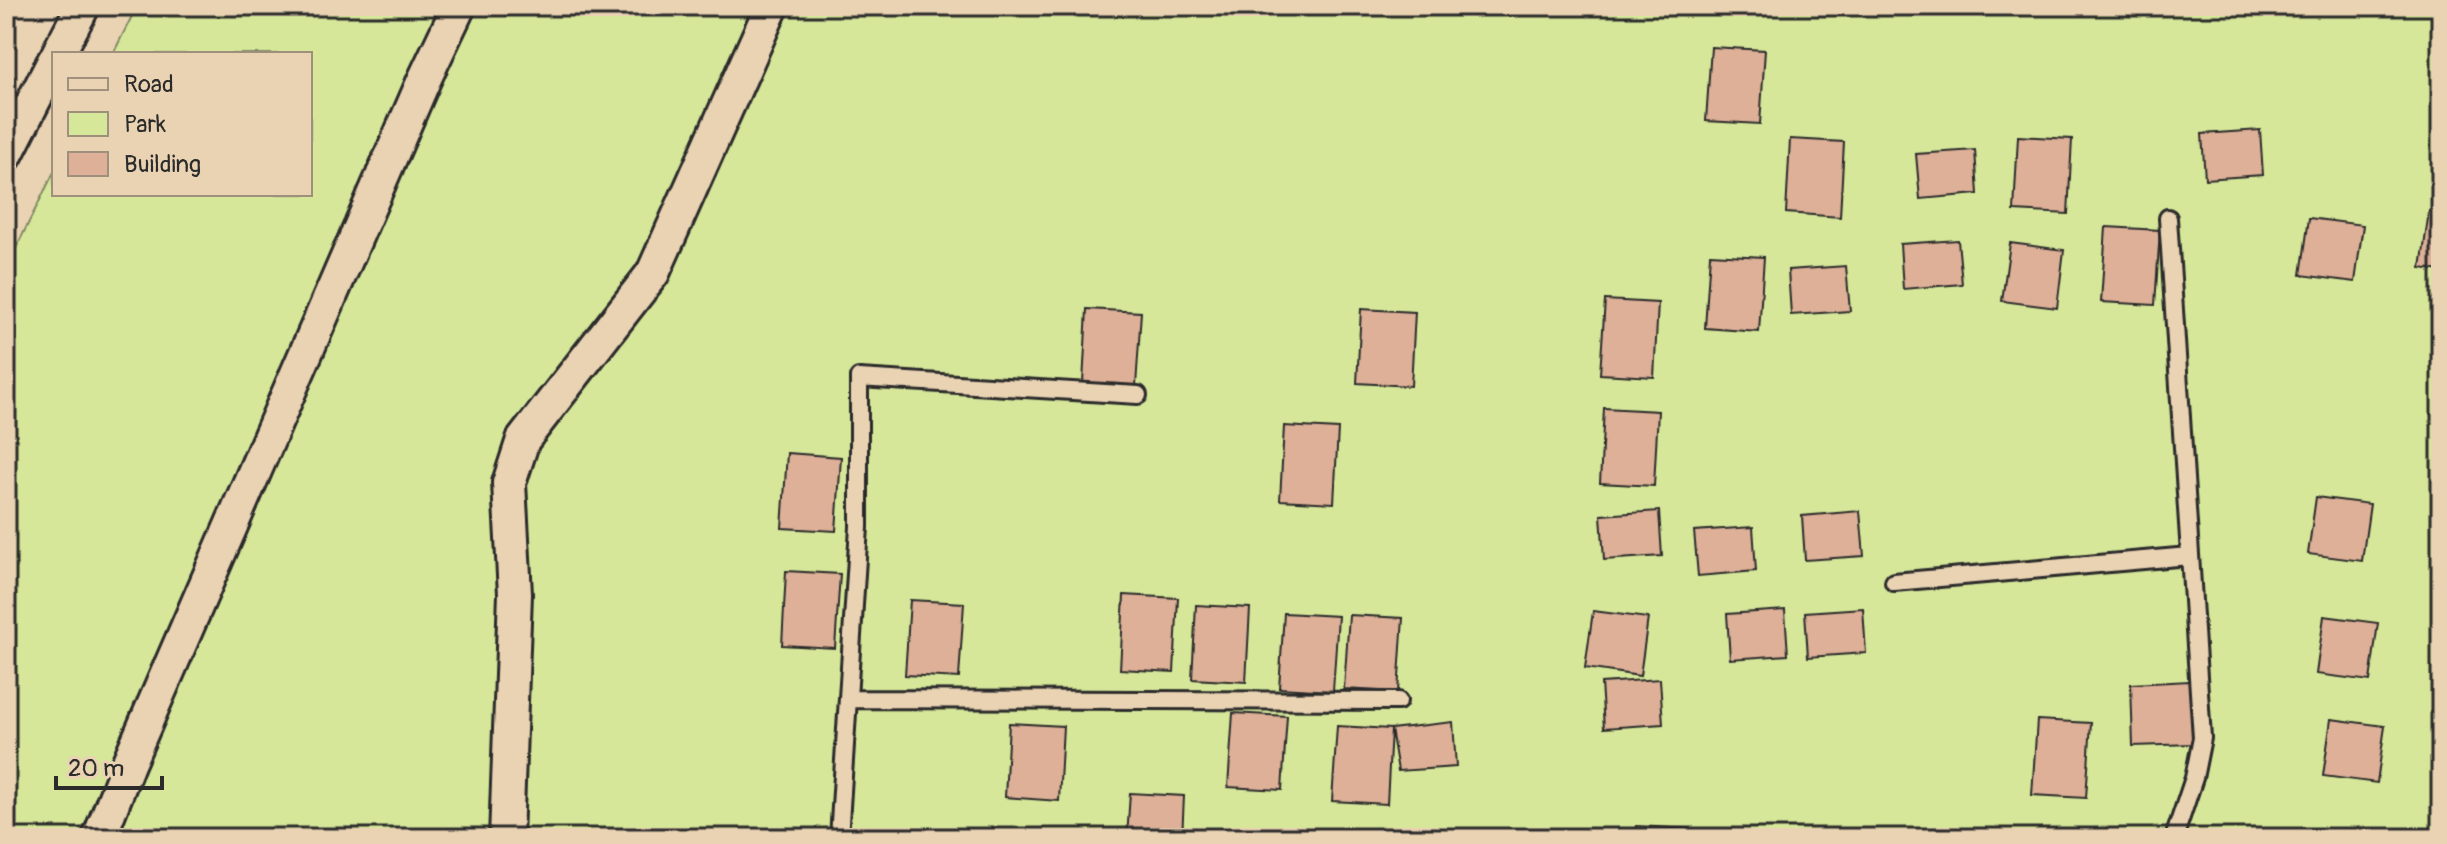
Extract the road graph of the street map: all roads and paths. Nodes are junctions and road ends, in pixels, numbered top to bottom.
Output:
1 (83, 6) edge
2 (459, 6) edge
3 (772, 6) edge
4 (59, 52) edge
5 (52, 65) edge
6 (6, 155) edge
7 (2168, 218) dead end
8 (1138, 395) dead end
9 (2189, 556) junction
10 (1894, 582) dead end
11 (848, 699) junction
12 (1398, 701) dead end
13 (99, 838) edge
14 (506, 838) edge
15 (839, 838) edge
16 (2174, 838) edge

1 - 4 street
2 - 13 street
3 - 14 street
5 - 6 street
7 - 9 lane
8 - 11 lane
9 - 10 lane
9 - 16 lane
11 - 12 lane
11 - 15 lane

